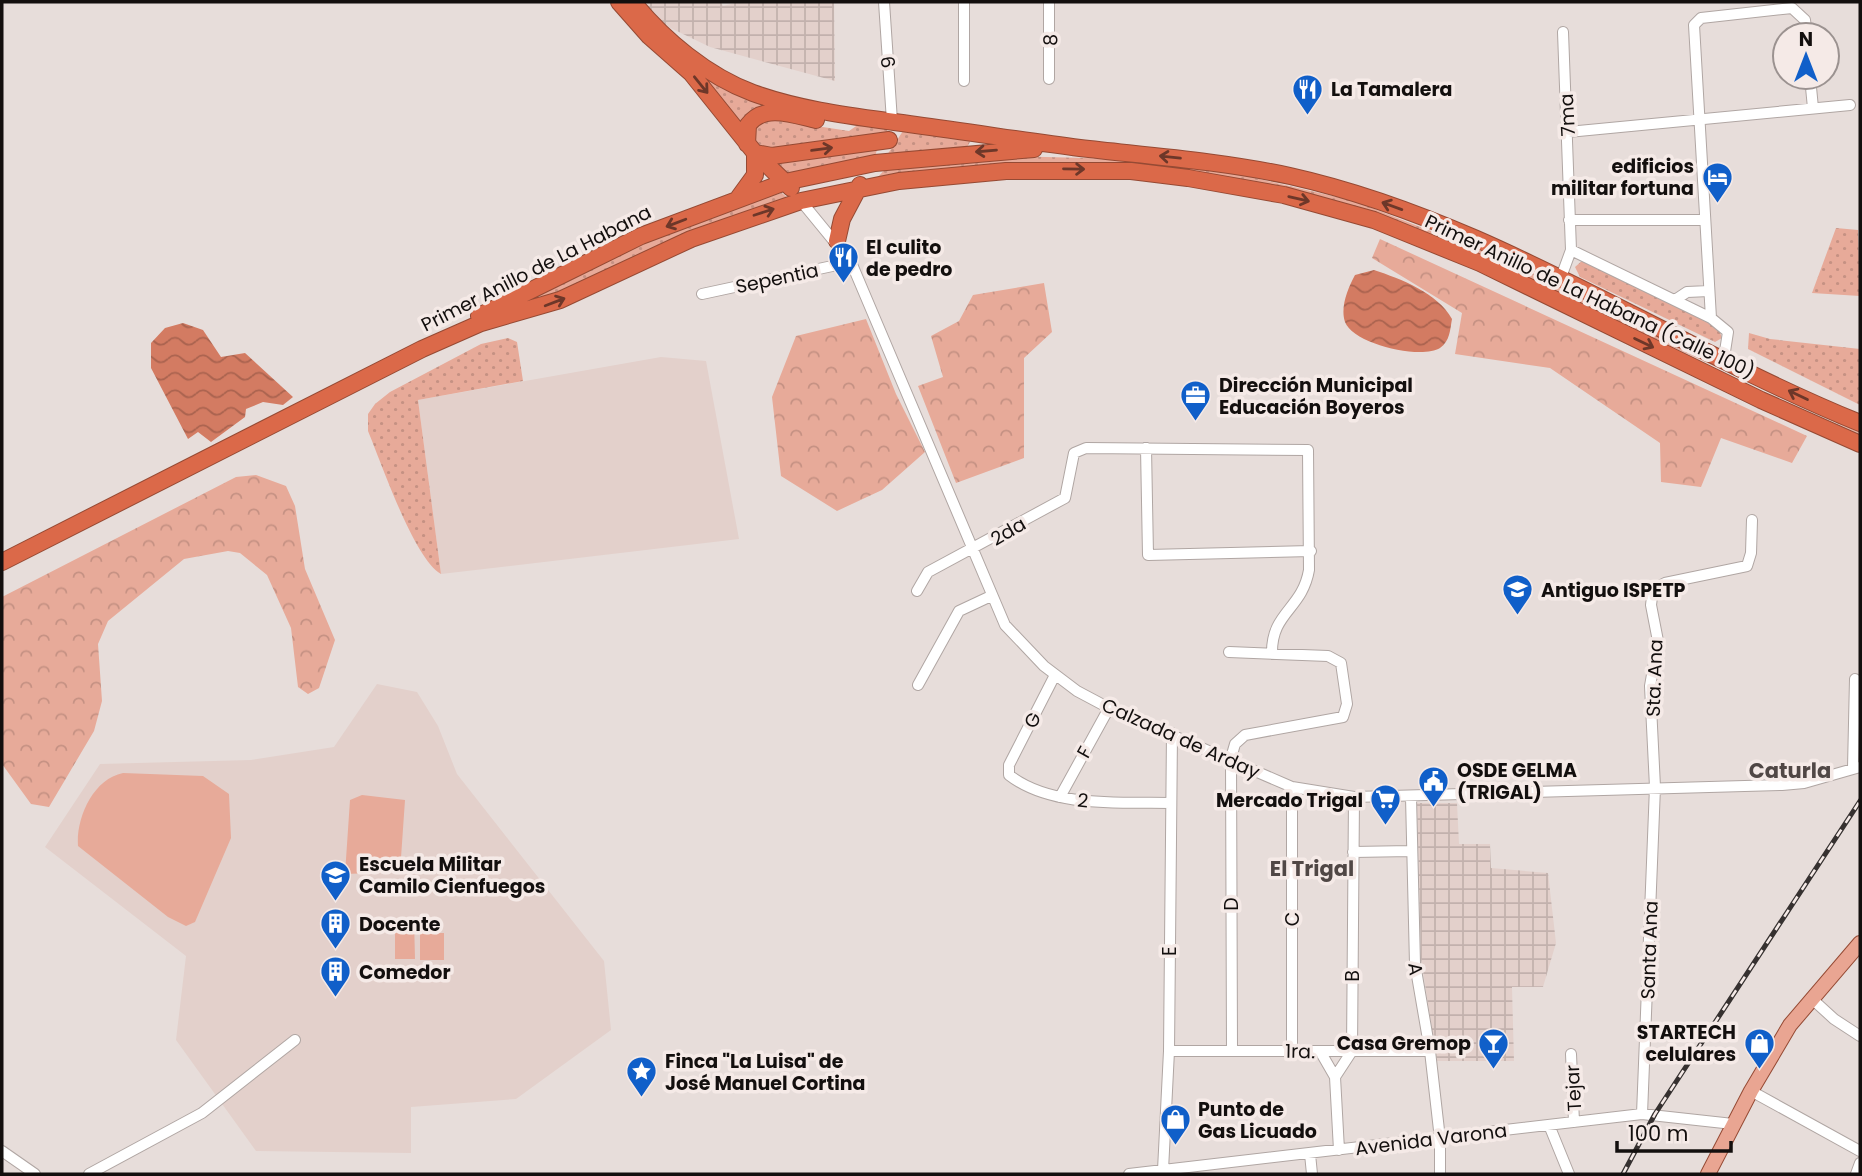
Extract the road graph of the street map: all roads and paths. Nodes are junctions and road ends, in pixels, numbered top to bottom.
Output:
1 (619, 2) edge
2 (633, 2) edge
3 (884, 2) edge
4 (964, 2) edge
5 (1049, 2) edge
6 (1805, 21) edge
7 (1563, 32) dead end
8 (1049, 79) dead end
9 (964, 81) dead end
10 (1812, 91) edge
11 (1850, 105) dead end
12 (1813, 108) junction
13 (860, 117) junction
14 (1698, 118) junction
15 (892, 121) junction
16 (1568, 132) junction
17 (888, 141) junction
18 (1079, 148) junction
19 (751, 149) junction
20 (876, 163) junction
21 (785, 181) junction
22 (858, 188) junction
23 (832, 194) junction
24 (736, 200) junction
25 (801, 201) junction
26 (1569, 220) junction
27 (1704, 220) junction
28 (836, 241) junction
29 (1571, 250) junction
30 (851, 262) junction
31 (1560, 280) junction
32 (1709, 291) junction
33 (520, 295) junction
34 (702, 295) dead end
35 (1675, 300) junction
36 (520, 313) junction
37 (1711, 318) junction
38 (422, 348) junction
39 (1724, 358) junction
40 (1860, 423) edge
41 (1860, 444) edge
42 (1146, 448) junction
43 (1752, 520) dead end
44 (972, 551) junction
45 (1311, 551) junction
46 (2, 562) edge
47 (916, 591) dead end
48 (991, 596) junction
49 (1229, 652) dead end
50 (1272, 654) junction
51 (1055, 675) junction
52 (1855, 679) dead end
53 (918, 685) dead end
54 (1109, 708) junction
55 (1172, 733) junction
56 (1231, 758) junction
57 (1009, 765) joint
58 (1857, 767) edge
59 (1292, 787) junction
60 (1655, 787) junction
61 (1060, 797) junction
62 (1354, 797) junction
63 (1411, 797) junction
64 (1171, 803) junction
65 (1411, 850) junction
66 (1353, 852) junction
67 (1860, 943) edge
68 (1811, 998) junction
69 (1860, 1036) edge
70 (295, 1040) dead end
71 (1232, 1050) junction
72 (1169, 1051) junction
73 (1292, 1051) junction
74 (1321, 1051) junction
75 (1352, 1051) junction
76 (1430, 1051) junction
77 (1570, 1054) dead end
78 (1335, 1077) junction
79 (1751, 1091) junction
80 (1642, 1114) junction
81 (1574, 1122) junction
82 (1733, 1124) junction
83 (1549, 1125) junction
84 (1440, 1139) junction
85 (1339, 1150) junction
86 (2, 1151) edge
87 (1860, 1151) edge
88 (1310, 1154) junction
89 (1860, 1163) edge
90 (1163, 1170) junction
91 (1193, 1170) edge
92 (35, 1174) edge
93 (89, 1174) edge
94 (1129, 1174) edge
95 (1312, 1174) edge
96 (1440, 1174) edge
97 (1569, 1174) edge
98 (1708, 1174) edge
99 (1856, 1174) edge

1 -> 19 highway
2 - 13 highway
3 - 15 street, 6
4 - 9 street
5 - 8 street, 8
6 - 14 street
7 - 16 street, 7ma
10 - 12 street
11 - 12 street
12 - 14 street
13 - 15 highway
13 - 19 highway
14 - 16 street
14 - 27 street
15 - 17 highway
15 - 18 highway
16 - 26 street, 7ma
19 -> 17 highway
17 - 20 highway
18 -> 20 highway, Primer Anillo de La Habana
31 -> 18 highway, Primer Anillo de La Habana (Calle 100)
19 - 21 highway
19 - 24 highway
20 - 21 highway, Primer Anillo de La Habana
20 - 22 highway
21 - 23 highway
21 - 24 highway, Primer Anillo de La Habana
21 - 25 highway
22 - 23 highway
22 - 28 highway
22 -> 41 highway, Primer Anillo de La Habana (Calle 100)
23 - 25 highway, Primer Anillo de La Habana
24 -> 33 highway, Primer Anillo de La Habana
25 - 28 street, Calzada de Arday
36 -> 25 highway, Primer Anillo de La Habana
26 - 27 street
26 - 29 street, 7ma
27 - 32 street
28 - 30 street, Calzada de Arday
29 - 31 street, 7ma
29 - 35 street
30 - 34 street, Sepentia
30 - 44 street, Calzada de Arday
31 - 39 highway, Primer Anillo de La Habana (Calle 100)
32 - 35 street
32 - 37 street
33 - 36 highway
33 - 38 highway, Primer Anillo de La Habana
35 - 37 street
36 - 38 highway, Primer Anillo de La Habana
37 - 39 street
38 - 46 highway, Primer Anillo de La Habana
40 -> 39 highway, Primer Anillo de La Habana (Calle 100)
42 - 44 street, 2da
42 - 45 street
42 - 45 street
43 - 60 street, Sta. Ana
44 - 47 street, 2da
44 - 48 street, Calzada de Arday
45 - 50 street
48 - 51 street, Calzada de Arday
48 - 53 street
49 - 50 street
50 - 56 street
51 - 54 street, Calzada de Arday
51 - 57 street, G
52 - 58 street
54 - 55 street, Calzada de Arday
54 - 61 street, F
55 - 56 street, Calzada de Arday
55 - 64 street, E
56 - 59 street, Calzada de Arday
56 - 71 street, D
57 - 61 street, 2
58 - 60 street, Calzada de Arday
59 - 62 street, Calzada de Arday
59 - 73 street, C
60 - 63 street, Calzada de Arday
60 - 80 street, Santa Ana
61 - 64 street, 2
62 - 63 street, Calzada de Arday
62 - 66 street, B
63 - 65 street, A
64 - 72 street, E
65 - 66 street
65 - 76 street, A
66 - 75 street, B
67 - 68 main road
68 - 69 street
68 - 79 main road
70 - 93 street
71 - 72 street, 1ra.
71 - 73 street, 1ra.
72 - 90 street, E
73 - 74 street, 1ra.
74 - 75 street, 1ra.
74 - 78 street
75 - 76 street, 1ra.
75 - 78 street
76 - 84 street, A
77 - 81 street, Tejar
78 - 85 street
79 - 82 main road
79 - 87 street
80 - 81 street, Avenida Varona
80 - 82 street, Avenida Varona
81 - 83 street, Avenida Varona
82 - 98 main road
83 - 84 street, Avenida Varona
83 - 97 street
84 - 85 street, Avenida Varona
84 - 96 street, A
85 - 88 street, Avenida Varona
86 - 92 street
88 - 91 street, Avenida Varona
88 - 95 street
89 - 99 street
90 - 91 street, Avenida Varona
90 - 94 street, Avenida Varona

